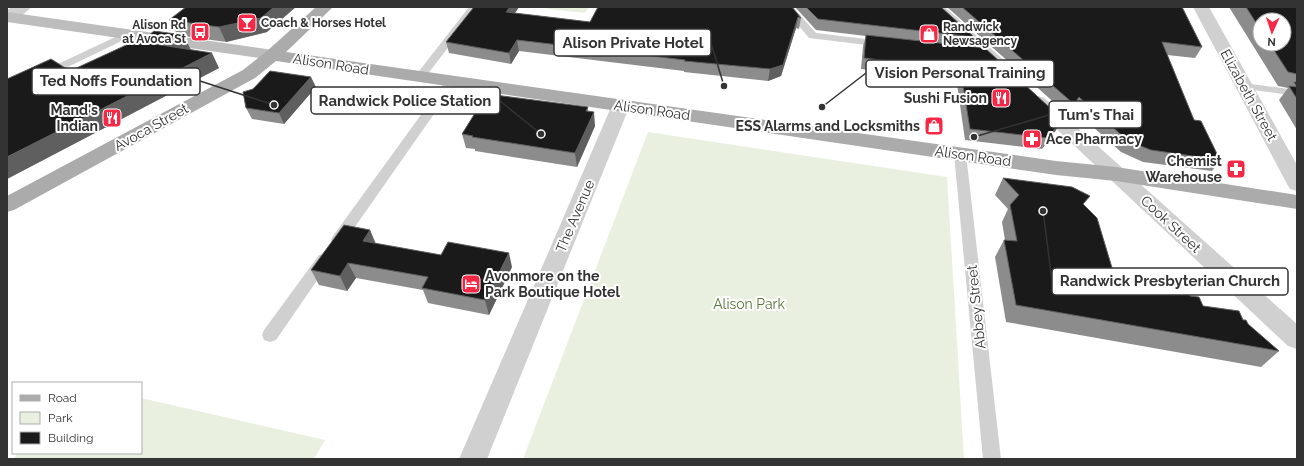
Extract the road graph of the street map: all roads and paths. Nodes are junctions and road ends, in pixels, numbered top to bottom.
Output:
1 (23, 7) edge
2 (325, 7) edge
3 (474, 7) edge
4 (788, 7) edge
5 (936, 7) edge
6 (1201, 7) edge
7 (7, 17) edge
8 (128, 34) junction
9 (891, 44) edge
10 (967, 53) edge
11 (273, 55) junction
12 (988, 55) junction
13 (1011, 76) edge
14 (420, 77) junction
15 (36, 79) edge
16 (451, 82) junction
17 (1244, 86) junction
18 (1028, 92) edge
19 (1297, 93) edge
20 (621, 105) junction
21 (960, 154) junction
22 (1116, 174) junction
23 (1297, 184) edge
24 (1297, 202) edge
25 (7, 205) edge
26 (270, 335) dead end
27 (1297, 339) edge
28 (473, 459) edge
29 (992, 459) edge

1 - 7 street
2 - 11 main road, Avoca Street
3 - 14 lane
4 - 9 lane
5 - 12 street
6 - 17 street, Elizabeth Street
7 - 8 main road, Alison Road
8 - 11 main road, Alison Road
8 - 15 lane
10 - 12 lane
11 - 14 main road, Alison Road
11 - 25 main road, Avoca Street
12 - 13 street
14 - 16 main road, Alison Road
16 - 20 main road, Alison Road
16 - 26 lane
17 - 19 lane
17 - 23 street, Elizabeth Street
18 - 22 street, Cook Street
20 - 21 main road, Alison Road
20 - 28 street, The Avenue
21 - 22 main road, Alison Road
21 - 29 lane, Abbey Street
22 - 24 main road, Alison Road
22 - 27 street, Cook Street

